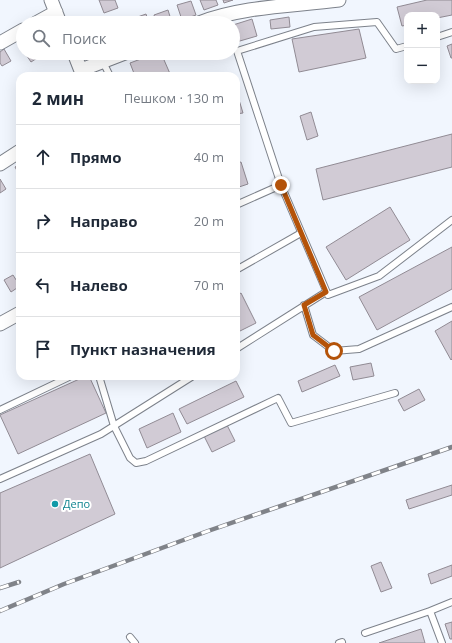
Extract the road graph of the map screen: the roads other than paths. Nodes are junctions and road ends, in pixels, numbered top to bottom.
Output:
1 (51, 0) edge
2 (339, 0) edge
3 (247, 5) edge
4 (57, 16) edge
5 (218, 16) edge
6 (452, 32) edge
7 (16, 34) edge
8 (440, 36) edge
9 (0, 43) edge
10 (404, 47) edge
11 (240, 50) edge
12 (77, 60) edge
13 (108, 60) edge
14 (240, 60) edge
15 (103, 62) junction
16 (82, 72) edge
17 (84, 72) edge
18 (108, 72) edge
19 (16, 154) edge
20 (0, 164) edge
21 (281, 185) junction
22 (240, 203) edge
23 (452, 220) edge
24 (302, 233) junction
25 (240, 268) edge
26 (326, 292) junction
27 (304, 305) junction
28 (452, 307) edge
29 (16, 315) edge
30 (0, 324) edge
31 (240, 345) edge
32 (62, 380) edge
33 (100, 380) edge
34 (187, 380) edge
35 (395, 393) dead end
36 (0, 410) edge
37 (114, 426) junction
38 (0, 479) edge
39 (452, 602) edge
40 (430, 611) junction
41 (365, 633) dead end
42 (130, 637) dead end
43 (135, 643) edge
44 (442, 643) edge

1 - 4 street
2 - 3 street
3 - 5 street
6 - 8 lane
7 - 9 street
10 - 11 lane
12 - 16 street
13 - 15 street
14 - 21 lane
15 - 17 street
15 - 18 lane
19 - 20 street
21 - 22 lane
21 - 24 lane
23 - 26 lane
24 - 25 lane
24 - 26 lane
26 - 27 lane
27 - 28 lane
27 - 31 lane
29 - 30 street
32 - 36 lane
33 - 37 lane
34 - 37 lane
35 - 37 lane
37 - 38 lane
39 - 40 lane
40 - 41 lane
40 - 44 lane
42 - 43 lane

